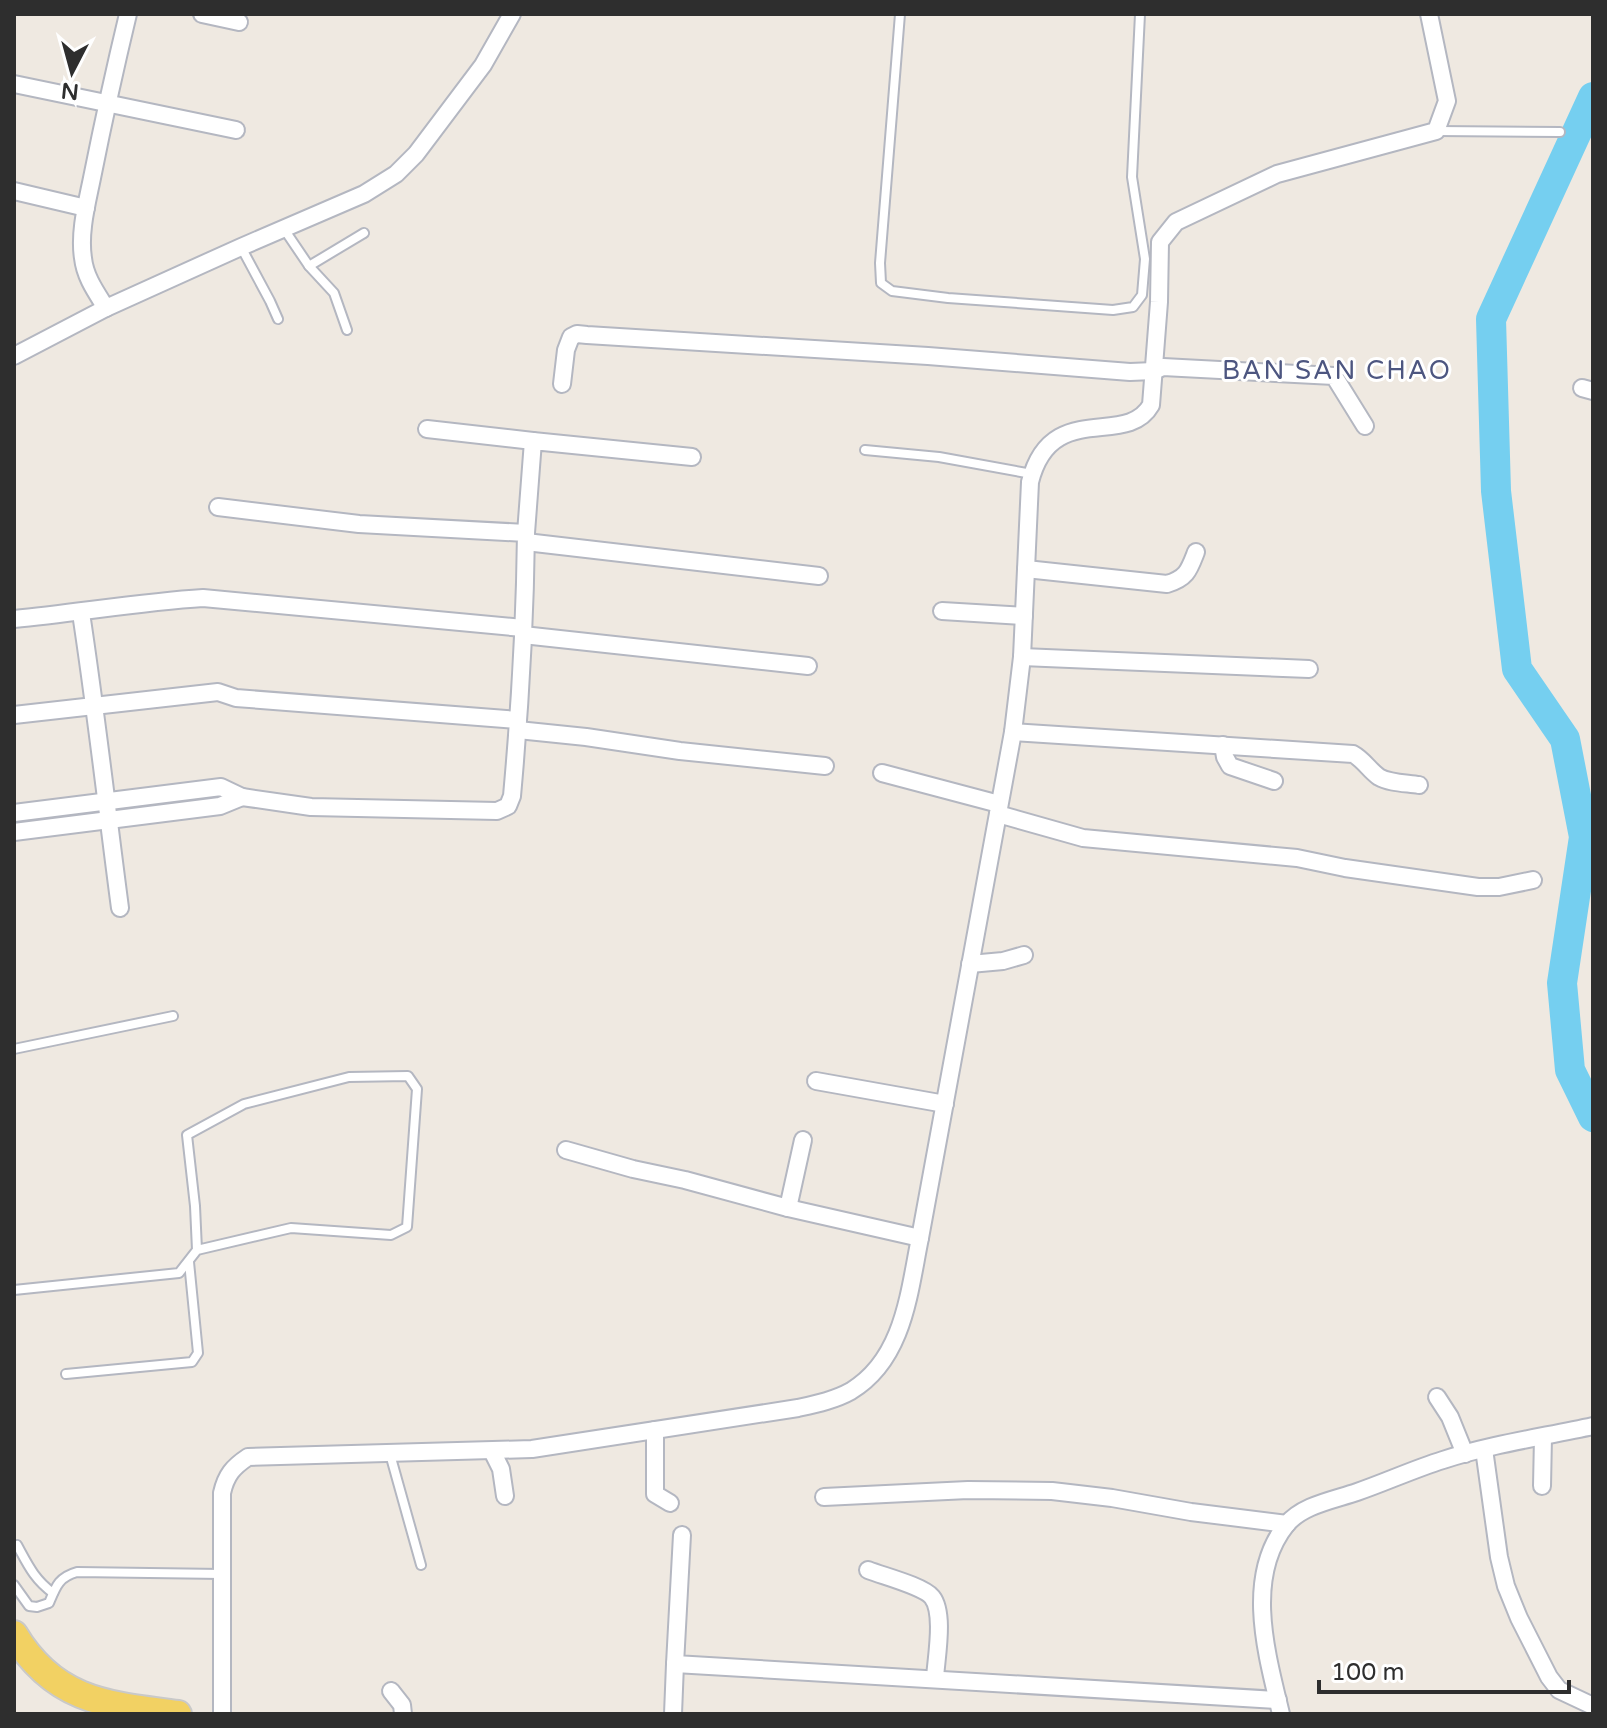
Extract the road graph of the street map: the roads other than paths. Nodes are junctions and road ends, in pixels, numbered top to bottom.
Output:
1 (128, 14) edge
2 (202, 14) edge
3 (512, 14) edge
4 (900, 14) edge
5 (1140, 14) edge
6 (1429, 14) edge
7 (239, 22) dead end
8 (14, 84) edge
9 (107, 103) junction
10 (236, 130) dead end
11 (1436, 131) junction
12 (1560, 132) dead end
13 (14, 191) edge
14 (86, 208) junction
15 (284, 229) junction
16 (364, 233) dead end
17 (241, 247) junction
18 (309, 266) junction
19 (106, 308) junction
20 (278, 319) dead end
21 (347, 330) dead end
22 (14, 356) edge
23 (1154, 371) junction
24 (562, 384) dead end
25 (1365, 426) dead end
26 (427, 429) dead end
27 (533, 441) junction
28 (865, 450) dead end
29 (692, 457) dead end
30 (1032, 474) junction
31 (218, 507) dead end
32 (526, 538) junction
33 (1196, 552) dead end
34 (1026, 569) junction
35 (819, 576) dead end
36 (942, 611) dead end
37 (81, 613) junction
38 (1024, 616) junction
39 (14, 619) edge
40 (523, 632) junction
41 (1022, 657) junction
42 (808, 666) dead end
43 (1309, 669) dead end
44 (95, 706) junction
45 (14, 715) edge
46 (518, 725) junction
47 (1013, 732) junction
48 (1223, 745) junction
49 (825, 766) dead end
50 (882, 773) dead end
51 (1274, 781) dead end
52 (1419, 785) dead end
53 (242, 797) junction
54 (105, 802) junction
55 (998, 809) junction
56 (14, 813) edge
57 (108, 820) junction
58 (14, 832) edge
59 (1533, 880) dead end
60 (120, 908) dead end
61 (1024, 955) dead end
62 (970, 964) junction
63 (173, 1016) dead end
64 (14, 1049) edge
65 (816, 1081) dead end
66 (945, 1104) junction
67 (803, 1140) dead end
68 (566, 1150) dead end
69 (788, 1208) junction
70 (920, 1238) junction
71 (197, 1250) junction
72 (189, 1261) junction
73 (14, 1290) edge
74 (66, 1374) dead end
75 (1437, 1397) dead end
76 (1593, 1426) edge
77 (655, 1430) junction
78 (1543, 1437) junction
79 (1484, 1449) junction
80 (492, 1451) junction
81 (390, 1454) junction
82 (1465, 1454) junction
83 (1542, 1486) dead end
84 (505, 1496) dead end
85 (824, 1497) dead end
86 (670, 1503) dead end
87 (1287, 1524) junction
88 (682, 1535) dead end
89 (17, 1545) dead end
90 (421, 1565) dead end
91 (868, 1570) dead end
92 (222, 1574) junction
93 (14, 1585) edge
94 (53, 1593) junction
95 (14, 1634) edge
96 (675, 1664) junction
97 (935, 1678) junction
98 (391, 1691) dead end
99 (1593, 1706) edge
100 (1280, 1707) edge
101 (167, 1713) edge
102 (222, 1714) edge
103 (403, 1714) edge
104 (673, 1714) edge

1 - 9 street
2 - 7 street
3 - 15 street
4 - 5 lane
6 - 11 street
8 - 9 street
9 - 10 street
9 - 14 street
11 - 12 lane
11 - 23 street
13 - 14 street
14 - 19 street
15 - 17 street
15 - 18 lane
16 - 18 lane
17 - 19 street
17 - 20 lane
18 - 21 lane
19 - 22 street
23 - 24 street
23 - 25 street
23 - 30 street
26 - 27 street
27 - 29 street
27 - 32 street
28 - 30 lane
30 - 34 street
31 - 32 street
32 - 35 street
32 - 40 street
33 - 34 street
34 - 38 street
36 - 38 street
37 - 39 street
37 - 40 street
37 - 44 street
38 - 41 street
40 - 42 street
40 - 46 street
41 - 43 street
41 - 47 street
44 - 45 street
44 - 46 street
44 - 54 street
46 - 49 street
46 - 53 street
47 - 48 street
47 - 55 street
48 - 51 street
48 - 52 street
50 - 55 street
53 - 54 street
53 - 57 street
54 - 56 street
54 - 57 street
55 - 59 street
55 - 62 street
57 - 58 street
57 - 60 street
61 - 62 street
62 - 66 street
63 - 64 lane
65 - 66 street
66 - 70 street
67 - 69 street
68 - 69 street
69 - 70 street
70 - 77 street
71 - 71 lane
71 - 72 lane
72 - 73 lane
72 - 74 lane
75 - 82 street
76 - 78 street
77 - 80 street
77 - 86 street
78 - 79 street
78 - 83 street
79 - 82 street
79 - 99 street
80 - 81 street
80 - 84 street
81 - 90 lane
81 - 92 street
82 - 87 street
85 - 87 street
87 - 100 street
88 - 96 street
89 - 94 lane
91 - 97 street
92 - 94 lane
92 - 102 street
93 - 94 lane
95 - 101 main road
96 - 97 street
96 - 104 street
97 - 100 street
98 - 103 street

